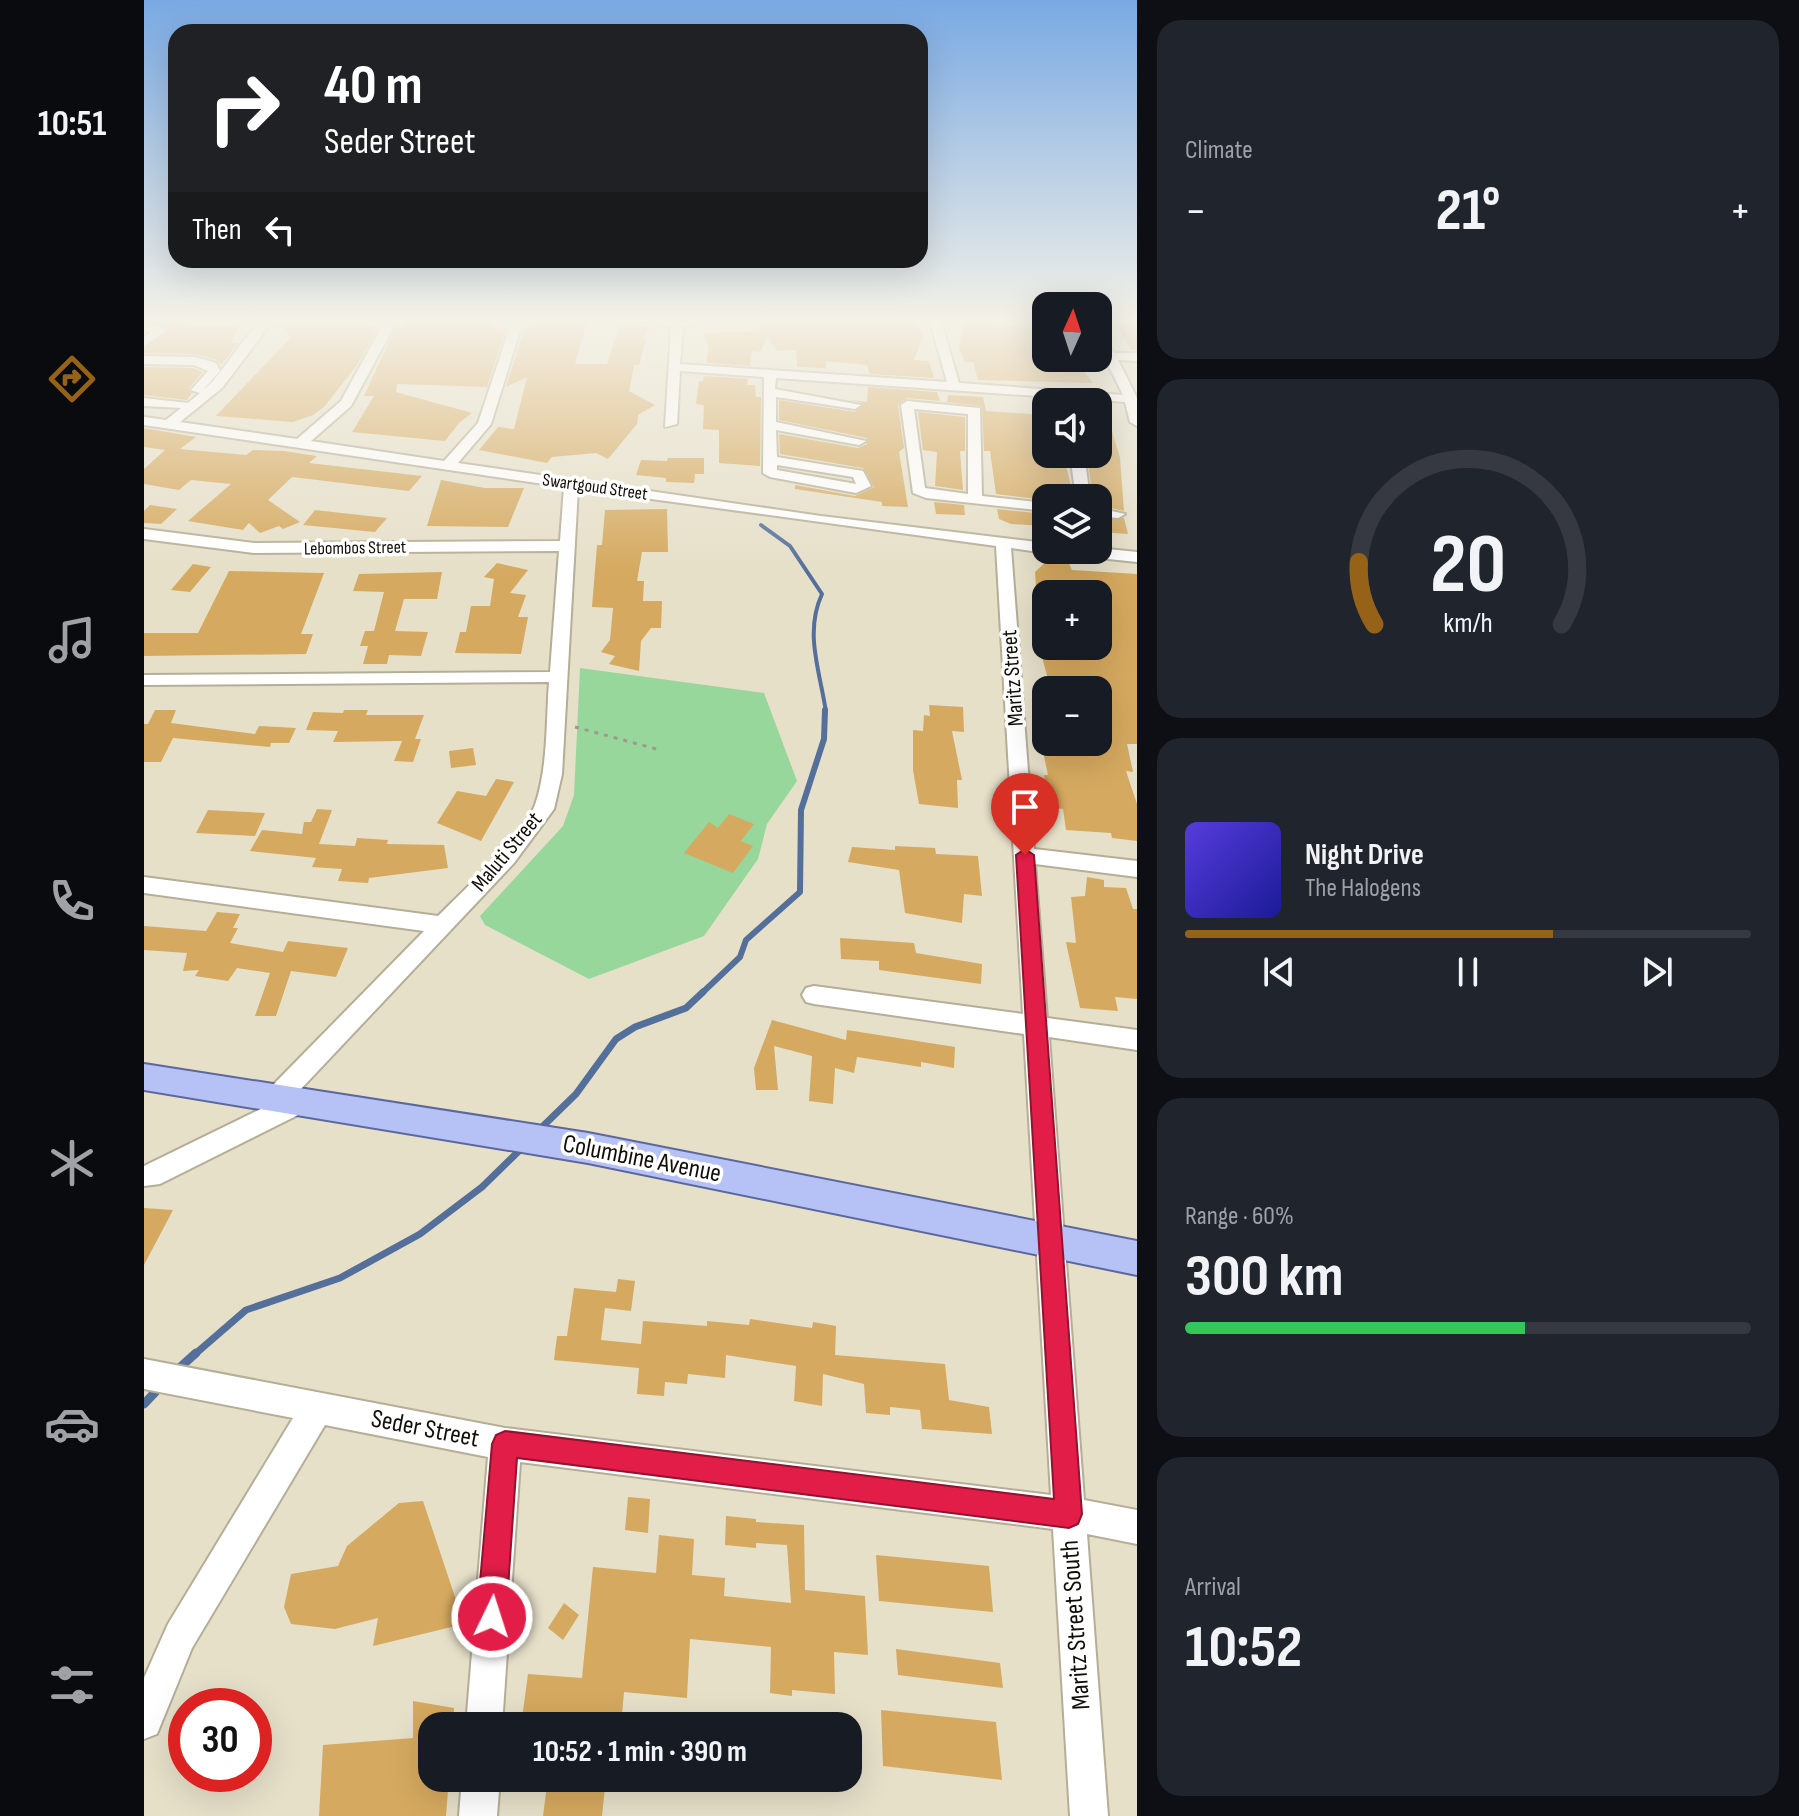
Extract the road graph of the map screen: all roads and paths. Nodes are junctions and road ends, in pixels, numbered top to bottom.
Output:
1 (158, 403) edge
2 (192, 403) edge
3 (345, 403) edge
4 (491, 403) edge
5 (671, 403) edge
6 (770, 403) edge
7 (840, 403) edge
8 (182, 404) dead end
9 (855, 405) dead end
10 (144, 409) edge
11 (167, 418) junction
12 (144, 421) edge
13 (670, 424) dead end
14 (770, 425) junction
15 (859, 441) dead end
16 (300, 444) junction
17 (770, 460) junction
18 (448, 465) junction
19 (571, 483) junction
20 (975, 499) junction
21 (1032, 505) edge
22 (1112, 513) edge
23 (1118, 514) dead end
24 (144, 534) edge
25 (1003, 543) junction
26 (567, 546) junction
27 (1032, 546) edge
28 (1112, 554) edge
29 (1137, 557) edge
30 (559, 677) junction
31 (144, 680) edge
32 (555, 725) junction
33 (660, 750) dead end
34 (1025, 855) junction
35 (1137, 869) edge
36 (144, 885) edge
37 (443, 925) junction
38 (814, 995) dead end
39 (1037, 1027) junction
40 (1137, 1040) edge
41 (144, 1077) edge
42 (290, 1099) junction
43 (150, 1176) dead end
44 (1053, 1243) junction
45 (1137, 1258) edge
46 (144, 1374) edge
47 (317, 1408) junction
48 (505, 1444) junction
49 (1069, 1514) junction
50 (1137, 1527) edge
51 (485, 1712) edge
52 (144, 1721) edge
53 (480, 1792) edge
54 (478, 1816) edge
55 (1089, 1816) edge

1 - 8 street
2 - 11 street
3 - 16 street
4 - 18 street
5 - 13 street
6 - 14 street
7 - 9 street
10 - 11 street
11 - 12 street, Swartgoud Street
11 - 16 street, Swartgoud Street
14 - 15 street
14 - 17 street
16 - 18 street, Swartgoud Street
17 - 17 street
18 - 19 street, Swartgoud Street
19 - 25 street, Swartgoud Street
19 - 26 street, Maluti Street
20 - 20 street
20 - 21 street
22 - 23 street
24 - 26 street, Lebombos Street
25 - 27 street, Swartgoud Street
25 - 34 street, Maritz Street
26 - 30 street, Maluti Street
28 - 29 street
30 - 31 street
30 - 32 street, Maluti Street
32 - 33 path
32 - 37 street, Maluti Street
34 - 35 street
34 - 39 street, Maritz Street
36 - 37 street
37 - 42 street, Maluti Street
38 - 39 street
39 - 40 street
39 - 44 street, Maritz Street
41 - 42 main road, Columbine Avenue
42 - 43 street, Maluti Street
42 - 44 main road, Columbine Avenue
44 - 45 main road, Columbine Avenue
44 - 49 street, Maritz Street South
46 - 47 street, Seder Street
47 - 48 street, Seder Street
47 - 52 street
48 - 49 street, Seder Street
48 - 51 street
49 - 50 street, Seder Street
49 - 55 street, Maritz Street South
53 - 54 street

